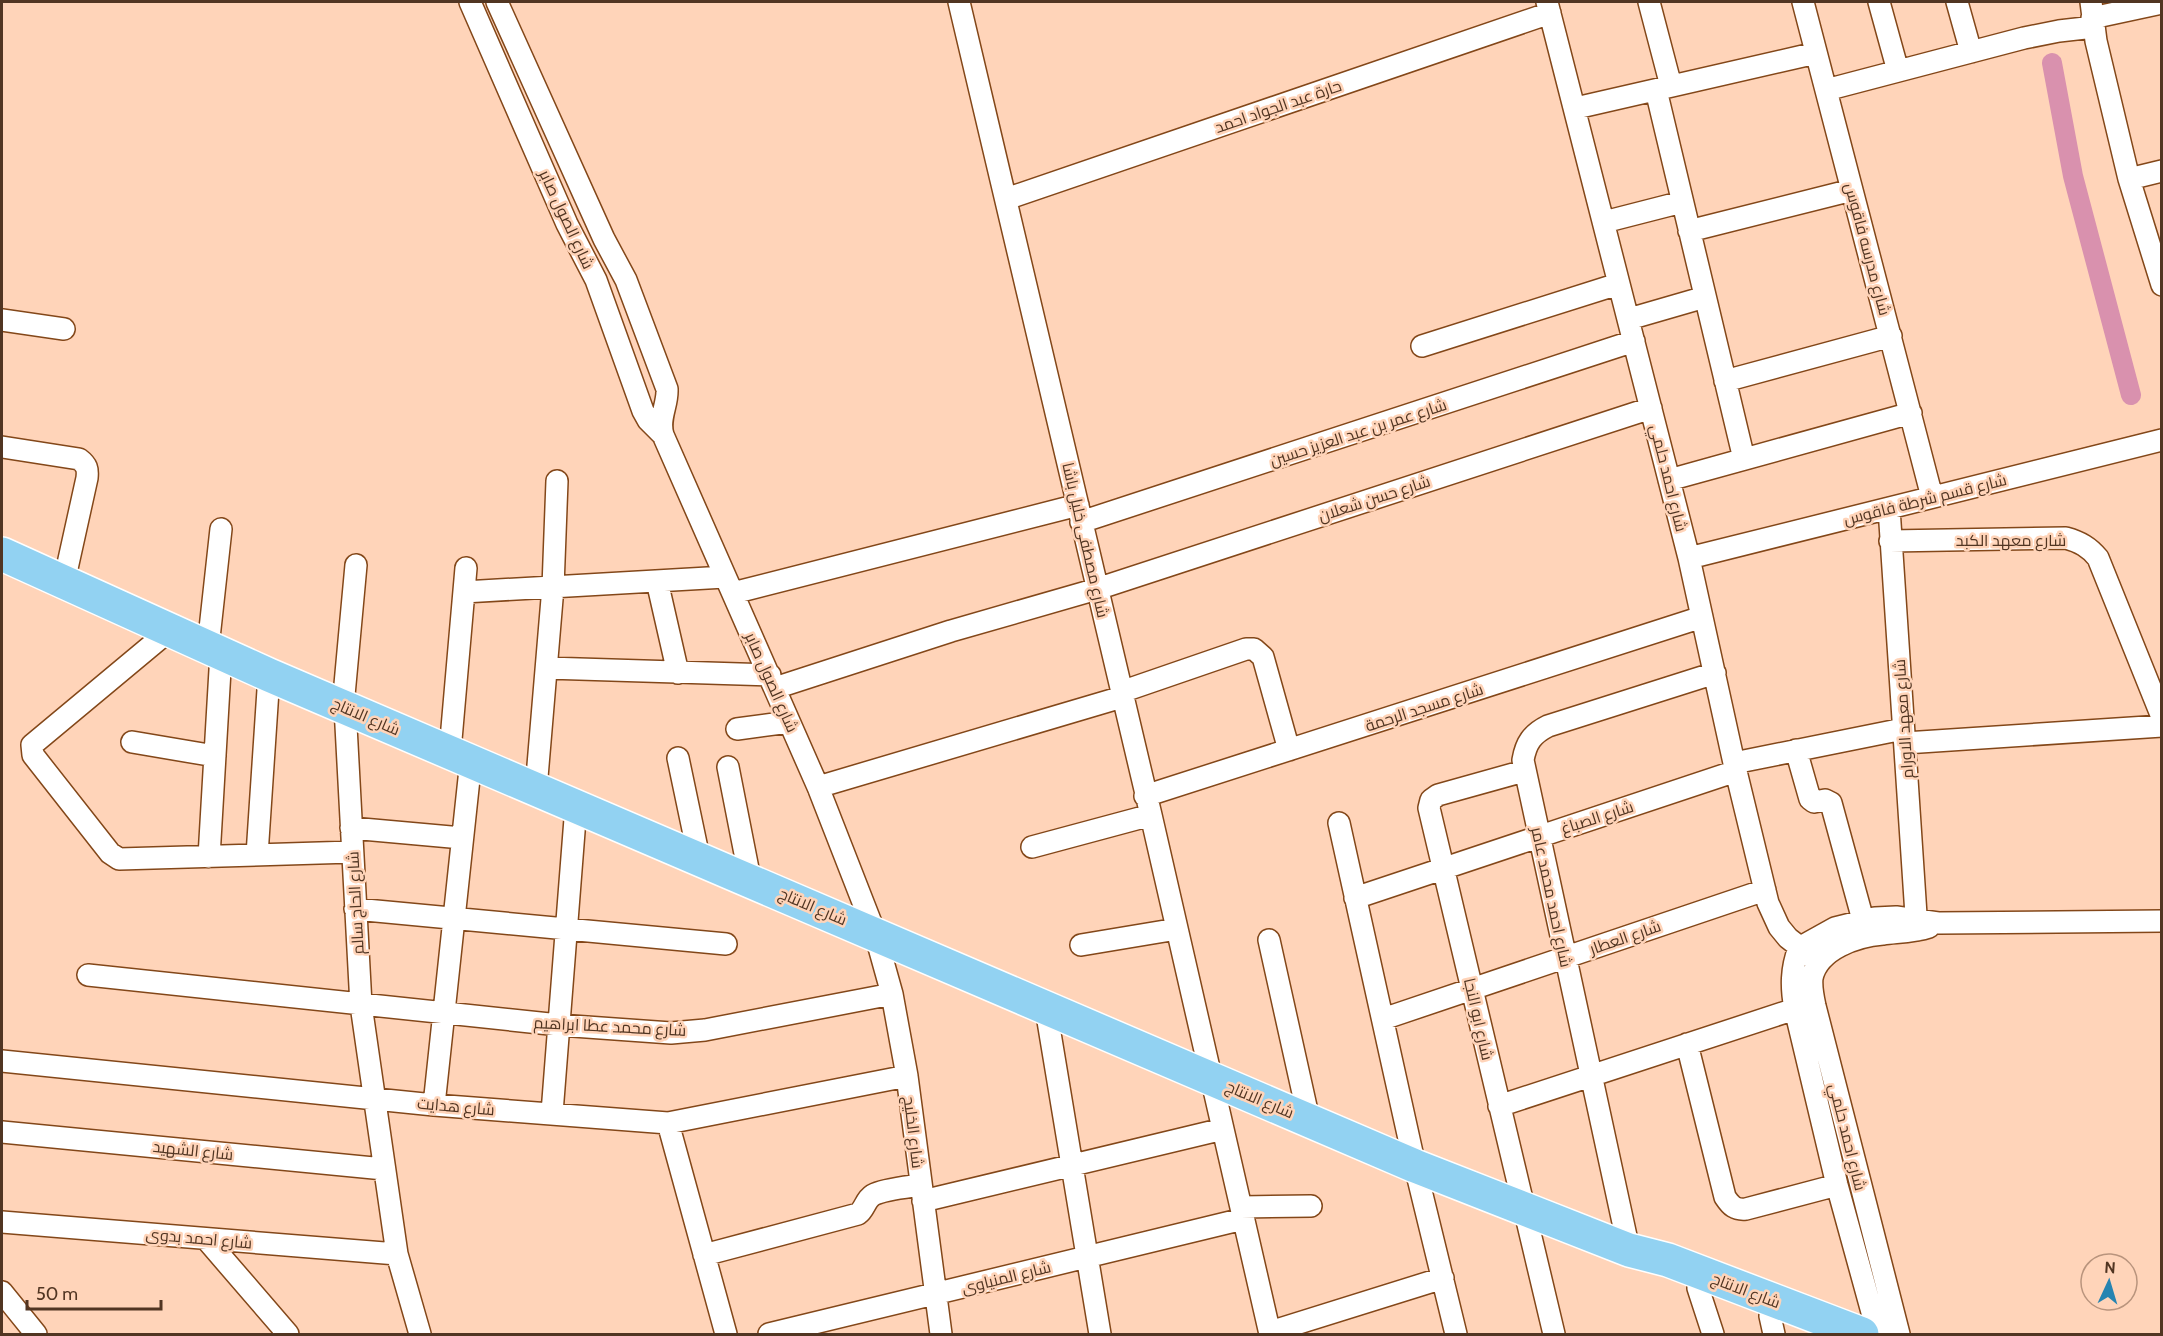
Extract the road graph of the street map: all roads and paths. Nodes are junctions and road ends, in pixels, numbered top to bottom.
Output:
1 (470, 2) edge
2 (497, 2) edge
3 (959, 2) edge
4 (1649, 2) edge
5 (1803, 2) edge
6 (1879, 2) edge
7 (1957, 2) edge
8 (2162, 3) edge
9 (1548, 7) edge
10 (2092, 16) edge
11 (1971, 52) junction
12 (1816, 53) junction
13 (1898, 71) junction
14 (1663, 88) junction
15 (1826, 90) junction
16 (1576, 108) junction
17 (2162, 171) edge
18 (2129, 179) junction
19 (1852, 190) junction
20 (1006, 199) junction
21 (1682, 202) junction
22 (1604, 222) junction
23 (1689, 231) junction
24 (1618, 284) junction
25 (2162, 285) edge
26 (1705, 297) junction
27 (1629, 319) junction
28 (2, 320) edge
29 (64, 329) dead end
30 (1891, 336) junction
31 (1635, 341) junction
32 (1422, 346) dead end
33 (1725, 381) junction
34 (1651, 408) junction
35 (1911, 413) junction
36 (663, 435) junction
37 (2162, 440) edge
38 (2, 447) edge
39 (1744, 459) junction
40 (1669, 480) junction
41 (557, 481) dead end
42 (1932, 497) junction
43 (1889, 508) junction
44 (1080, 513) junction
45 (221, 529) dead end
46 (1890, 542) junction
47 (2, 554) edge
48 (1689, 558) junction
49 (356, 565) dead end
50 (466, 568) dead end
51 (657, 581) junction
52 (64, 582) junction
53 (729, 585) junction
54 (553, 587) junction
55 (1097, 589) junction
56 (464, 592) junction
57 (1702, 617) junction
58 (170, 630) junction
59 (214, 650) junction
60 (547, 668) junction
61 (678, 673) junction
62 (1715, 673) junction
63 (269, 675) junction
64 (773, 681) junction
65 (1121, 694) junction
66 (344, 706) junction
67 (2162, 717) edge
68 (789, 722) junction
69 (2162, 726) edge
70 (737, 729) dead end
71 (1904, 736) junction
72 (132, 742) dead end
73 (1289, 750) junction
74 (1796, 750) junction
75 (461, 755) junction
76 (215, 756) junction
77 (678, 758) dead end
78 (728, 767) dead end
79 (1735, 767) junction
80 (1524, 771) junction
81 (818, 787) junction
82 (536, 789) junction
83 (576, 806) junction
84 (1148, 806) junction
85 (1339, 823) dead end
86 (351, 828) junction
87 (1538, 836) junction
88 (462, 838) junction
89 (1032, 847) dead end
90 (352, 852) junction
91 (257, 855) junction
92 (209, 856) junction
93 (699, 858) junction
94 (1443, 868) junction
95 (750, 879) junction
96 (1765, 890) junction
97 (1355, 898) junction
98 (355, 909) junction
99 (454, 918) junction
100 (1863, 920) junction
101 (2162, 921) edge
102 (1917, 925) junction
103 (566, 929) junction
104 (1177, 929) junction
105 (875, 933) junction
106 (1269, 940) dead end
107 (726, 944) dead end
108 (1081, 945) dead end
109 (1799, 948) junction
110 (1565, 958) junction
111 (1818, 962) junction
112 (88, 975) dead end
113 (1472, 989) junction
114 (892, 994) junction
115 (361, 1005) junction
116 (1046, 1009) junction
117 (1795, 1009) junction
118 (444, 1013) junction
119 (1383, 1019) junction
120 (559, 1025) junction
121 (1687, 1044) junction
122 (2, 1062) edge
123 (907, 1076) junction
124 (1590, 1076) junction
125 (1211, 1078) junction
126 (373, 1098) junction
127 (434, 1105) junction
128 (1499, 1106) junction
129 (552, 1113) junction
130 (1309, 1120) junction
131 (668, 1123) junction
132 (1223, 1129) junction
133 (2, 1132) edge
134 (1072, 1165) junction
135 (1415, 1166) junction
136 (384, 1169) junction
137 (1837, 1185) junction
138 (922, 1193) junction
139 (1311, 1206) dead end
140 (1522, 1208) junction
141 (1242, 1213) junction
142 (2, 1222) edge
143 (206, 1239) junction
144 (1629, 1250) junction
145 (397, 1254) junction
146 (704, 1255) junction
147 (1087, 1257) junction
148 (1443, 1278) junction
149 (1698, 1288) junction
150 (2, 1292) edge
151 (936, 1294) junction
152 (1772, 1325) edge
153 (1270, 1333) edge
154 (36, 1335) edge
155 (288, 1335) edge
156 (420, 1335) edge
157 (726, 1335) edge
158 (769, 1335) edge
159 (941, 1335) edge
160 (1100, 1335) edge
161 (1456, 1335) edge
162 (1554, 1335) edge
163 (1713, 1335) edge
164 (1816, 1335) edge
165 (1862, 1335) edge
166 (1878, 1335) edge
167 (1899, 1335) edge

1 - 36 street, شارع الصول صابر
2 - 36 street, شارع الصول صابر
3 - 20 street, شارع مصطفى خليل باشا
4 - 14 street
5 - 12 street, شارع مدرسه فاقوس
6 - 13 street
7 - 11 street
8 - 10 street
9 - 16 street, شارع احمد حلمي
9 - 20 street, حارة عبد الجواد احمد
10 - 11 street
10 - 18 street
11 - 13 street
12 - 14 street
12 - 15 street, شارع مدرسه فاقوس
13 - 15 street
14 - 16 street
14 - 21 street
15 - 19 street, شارع مدرسه فاقوس
16 - 22 street, شارع احمد حلمي
17 - 18 street
18 - 25 street
19 - 23 street
19 - 30 street, شارع مدرسه فاقوس
20 - 44 street, شارع مصطفى خليل باشا
21 - 22 street
21 - 23 street
22 - 24 street, شارع احمد حلمي
23 - 26 street
24 - 27 street, شارع احمد حلمي
24 - 32 street
26 - 27 street
26 - 33 street
27 - 31 street, شارع احمد حلمي
28 - 29 street
30 - 33 street
30 - 35 street, شارع مدرسه فاقوس
31 - 34 street, شارع احمد حلمي
31 - 44 street, شارع عمر بن عبد العزيز حسين
33 - 39 street
34 - 40 street, شارع احمد حلمي
34 - 55 street, شارع حسن شعلان
35 - 39 street
35 - 42 street, شارع مدرسه فاقوس
36 - 53 street, شارع الصول صابر
37 - 42 street, شارع قسم شرطة فاقوس
38 - 52 street
39 - 40 street
40 - 48 street, شارع احمد حلمي
41 - 54 street
42 - 43 street, شارع قسم شرطة فاقوس
43 - 46 street, شارع معهد الاورام
43 - 48 street, شارع قسم شرطة فاقوس
44 - 53 street, شارع عمر بن عبد العزيز حسين
44 - 55 street, شارع مصطفى خليل باشا
45 - 59 street
46 - 67 street, شارع معهد الكبد
46 - 71 street, شارع معهد الاورام
47 - 52 main road, شارع الانتاج
48 - 57 street, شارع احمد حلمي
49 - 66 street, شارع الحاج سالم
50 - 56 street
51 - 53 street, شارع عمر بن عبد العزيز حسين
51 - 54 street, شارع عمر بن عبد العزيز حسين
51 - 61 street
52 - 58 main road, شارع الانتاج
53 - 64 street, شارع الصول صابر
54 - 56 street, شارع عمر بن عبد العزيز حسين
54 - 60 street
55 - 64 street, شارع حسن شعلان
55 - 65 street, شارع مصطفى خليل باشا
56 - 75 street
57 - 62 street, شارع احمد حلمي
57 - 73 street, شارع مسجد الرحمة
58 - 59 main road, شارع الانتاج
58 - 92 street
59 - 63 main road, شارع الانتاج
59 - 76 street
60 - 61 street, شارع حسن شعلان
60 - 82 street
61 - 64 street, شارع حسن شعلان
62 - 79 street, شارع احمد حلمي
62 - 80 street, شارع احمد محمد عامر
63 - 66 main road, شارع الانتاج
63 - 91 street
64 - 68 street, شارع الصول صابر
65 - 73 street
65 - 81 street
65 - 84 street, شارع مصطفى خليل باشا
66 - 75 main road, شارع الانتاج
66 - 86 street, شارع الحاج سالم
68 - 70 street
68 - 81 street, شارع الصول صابر
69 - 71 street, شارع الصباغ
71 - 74 street, شارع الصباغ
71 - 102 street, شارع معهد الاورام
72 - 76 street
73 - 84 street, شارع مسجد الرحمة
74 - 79 street, شارع الصباغ
74 - 100 street
75 - 82 main road, شارع الانتاج
75 - 88 street
76 - 92 street
77 - 93 street
78 - 95 street
79 - 87 street, شارع الصباغ
79 - 96 street, شارع احمد حلمي
80 - 87 street, شارع احمد محمد عامر
80 - 94 street, شارع ابو النجا
81 - 105 street, شارع الصول صابر
82 - 83 main road, شارع الانتاج
83 - 93 main road, شارع الانتاج
83 - 103 street
84 - 89 street, شارع مسجد الرحمة
84 - 104 street, شارع مصطفى خليل باشا
85 - 97 street
86 - 88 street
86 - 90 street, شارع الحاج سالم
87 - 94 street, شارع الصباغ
87 - 110 street, شارع احمد محمد عامر
88 - 99 street
90 - 91 street
90 - 98 street, شارع الحاج سالم
91 - 92 street
93 - 95 main road, شارع الانتاج
94 - 97 street, شارع الصباغ
94 - 113 street, شارع ابو النجا
95 - 105 main road, شارع الانتاج
96 - 109 street, شارع احمد حلمي
96 - 110 street, شارع العطار
97 - 119 street
98 - 99 street
98 - 115 street, شارع الحاج سالم
99 - 103 street
99 - 118 street
100 - 102 street
100 - 109 street
101 - 102 street
102 - 111 street
103 - 107 street
103 - 120 street
104 - 108 street
104 - 125 street, شارع مصطفى خليل باشا
105 - 114 street, شارع الخليج
105 - 116 main road, شارع الانتاج
106 - 130 street
109 - 111 street, شارع احمد حلمي
109 - 117 street, شارع احمد حلمي
110 - 113 street, شارع العطار
110 - 124 street, شارع احمد محمد عامر
111 - 167 street, شارع احمد حلمي
112 - 115 street, شارع محمد عطا ابراهيم
113 - 119 street, شارع العطار
113 - 128 street, شارع ابو النجا
114 - 120 street, شارع محمد عطا ابراهيم
114 - 123 street, شارع الخليج
115 - 118 street, شارع محمد عطا ابراهيم
115 - 126 street, شارع الحاج سالم
116 - 125 main road, شارع الانتاج
116 - 134 street
117 - 121 street
117 - 137 street, شارع احمد حلمي
118 - 120 street, شارع محمد عطا ابراهيم
118 - 127 street
119 - 135 street
120 - 129 street
121 - 124 street
121 - 137 street
122 - 126 street, شارع هدايت
123 - 131 street, شارع هدايت
123 - 138 street, شارع الخليج
124 - 128 street
124 - 144 street, شارع احمد محمد عامر
125 - 130 main road, شارع الانتاج
125 - 132 street, شارع مصطفى خليل باشا
126 - 127 street, شارع هدايت
126 - 136 street, شارع الحاج سالم
127 - 129 street, شارع هدايت
128 - 140 street, شارع ابو النجا
129 - 131 street, شارع هدايت
130 - 135 main road, شارع الانتاج
131 - 146 street
132 - 134 street
132 - 141 street, شارع مصطفى خليل باشا
133 - 136 street, شارع الشهيد
134 - 138 street
134 - 147 street
135 - 140 main road, شارع الانتاج
135 - 148 street
136 - 145 street, شارع الحاج سالم
137 - 166 street, شارع احمد حلمي
138 - 146 street
138 - 151 street, شارع الخليج
139 - 141 street, شارع المنياوى
140 - 144 main road, شارع الانتاج
140 - 162 street, شارع ابو النجا
141 - 147 street, شارع المنياوى
141 - 153 street, شارع مصطفى خليل باشا
142 - 143 street, شارع احمد بدوى
143 - 145 street, شارع احمد بدوى
143 - 155 street
144 - 149 main road, شارع الانتاج
144 - 165 main road, شارع الانتاج
145 - 156 street, شارع الحاج سالم
146 - 157 street
147 - 151 street, شارع المنياوى
147 - 160 street
148 - 153 street
148 - 161 street
149 - 152 main road, شارع الانتاج
149 - 163 street
150 - 154 street
151 - 158 street, شارع المنياوى
151 - 159 street, شارع الخليج
152 - 164 main road, شارع الانتاج

